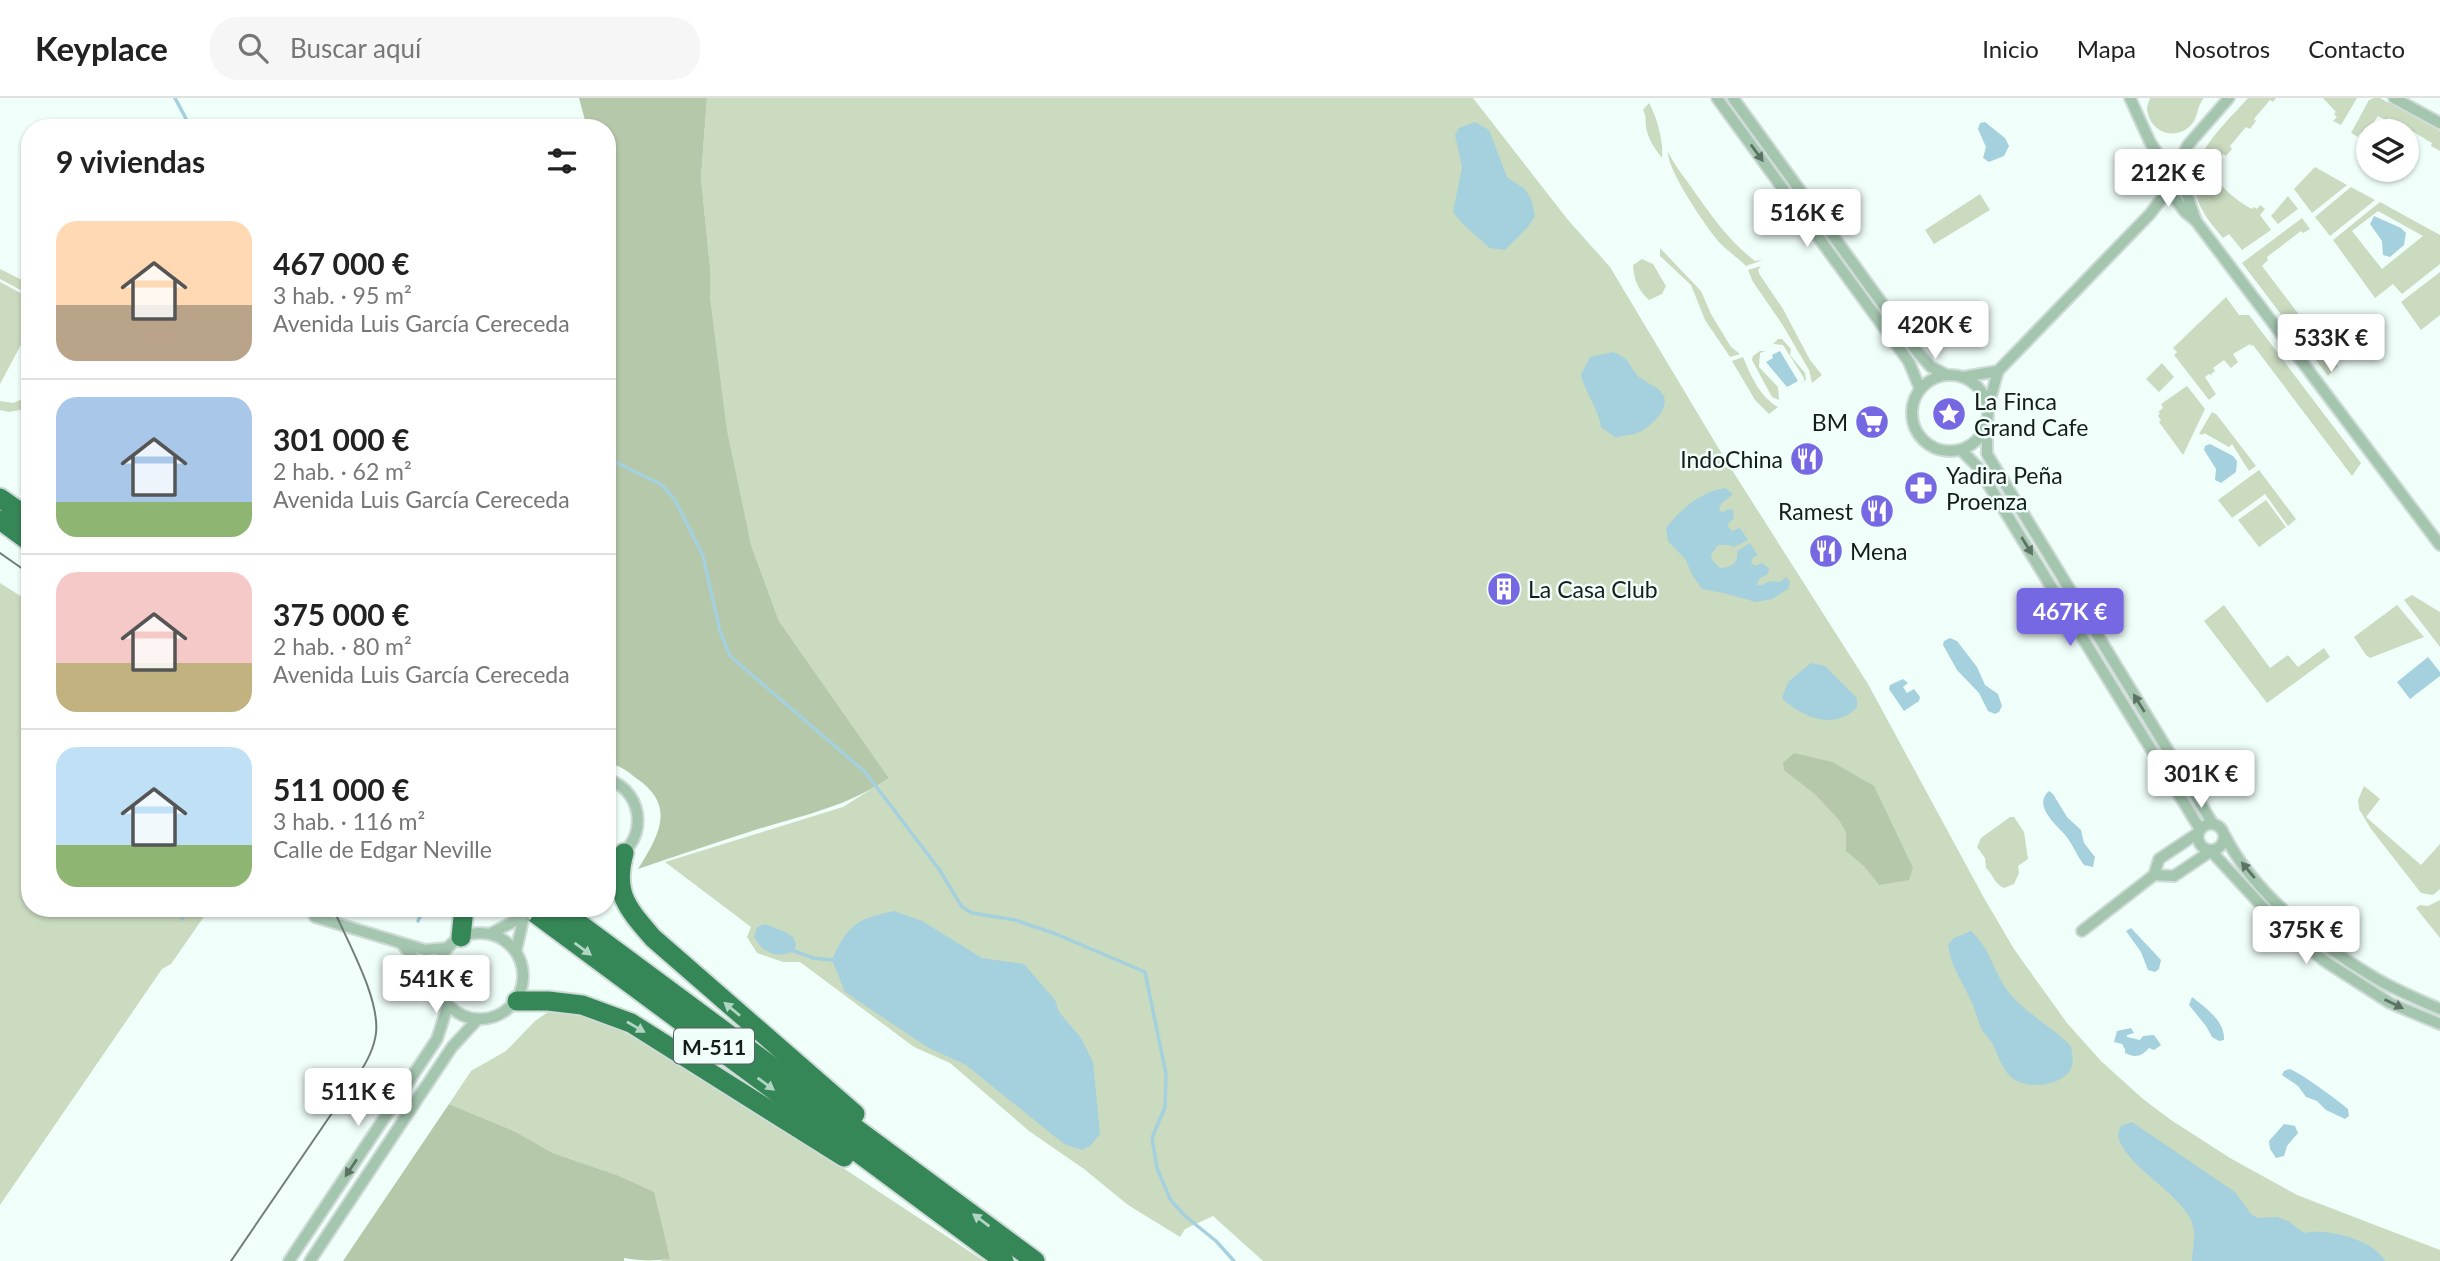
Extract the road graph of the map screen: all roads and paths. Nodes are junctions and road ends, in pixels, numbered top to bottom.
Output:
1 (1717, 98) edge
2 (1732, 98) edge
3 (2130, 98) edge
4 (2229, 98) edge
5 (2394, 98) edge
6 (2440, 123) edge
7 (2163, 162) junction
8 (2179, 163) junction
9 (2184, 186) junction
10 (2169, 193) junction
11 (2196, 221) junction
12 (1998, 371) junction
13 (1947, 375) junction
14 (1963, 377) junction
15 (1920, 389) junction
16 (1988, 407) junction
17 (1987, 422) junction
18 (1961, 450) junction
19 (0, 498) edge
20 (21, 513) edge
21 (0, 520) edge
22 (21, 535) edge
23 (2440, 545) edge
24 (616, 783) edge
25 (2213, 824) junction
26 (2199, 831) junction
27 (2225, 836) junction
28 (2211, 851) junction
29 (616, 857) edge
30 (2154, 875) junction
31 (318, 917) edge
32 (461, 917) edge
33 (517, 917) edge
34 (525, 917) edge
35 (535, 917) edge
36 (570, 917) edge
37 (2082, 931) dead end
38 (490, 934) junction
39 (454, 943) junction
40 (402, 944) junction
41 (516, 950) junction
42 (437, 985) junction
43 (517, 1001) junction
44 (448, 1005) junction
45 (2440, 1009) edge
46 (477, 1020) junction
47 (2440, 1024) edge
48 (912, 1168) junction
49 (900, 1185) junction
50 (289, 1261) edge
51 (310, 1261) edge
52 (1004, 1261) edge
53 (1035, 1261) edge

1 -> 15 street
2 - 13 street
3 - 7 street
4 - 8 street
5 - 6 street
7 - 8 street
7 - 10 street
8 - 9 street
9 - 10 street
9 - 11 street
10 - 11 street
10 - 12 street
11 - 23 street
12 - 14 street
12 - 16 street
13 - 14 street
13 - 15 street
14 - 16 street
15 - 18 street
16 - 17 street
17 - 18 street
25 -> 17 street
18 -> 26 street
19 - 20 highway
21 - 22 highway
24 - 29 street
25 - 26 street
25 - 27 street
26 - 28 street
26 - 30 street
27 - 28 street
45 -> 27 street
28 - 30 street
28 -> 47 street
48 -> 29 highway
30 - 37 street
31 - 40 street
32 - 39 highway
33 - 38 street
34 - 41 street
35 -> 49 highway, M-511
36 - 48 highway, M-511
38 - 39 street
38 - 41 street
39 - 40 street
39 - 42 street
40 - 42 street
41 - 43 street
42 - 44 street
43 - 46 street
43 -> 49 highway
44 - 46 street
44 -> 50 street
46 - 51 street
53 -> 48 highway, M-511
49 - 52 highway, M-511

